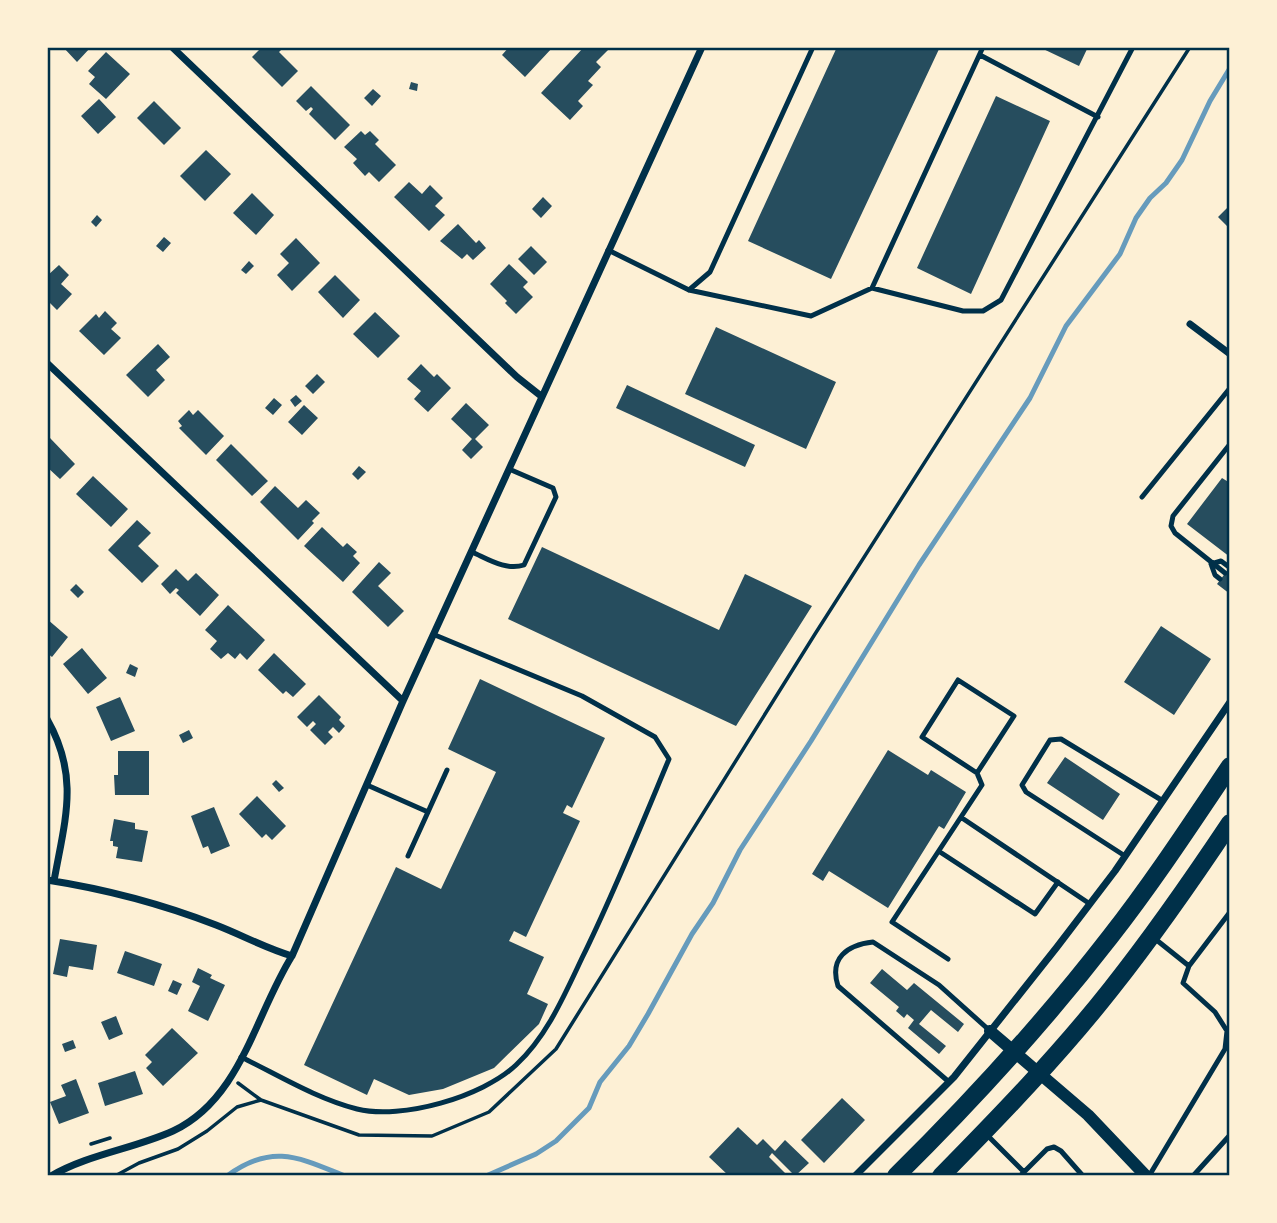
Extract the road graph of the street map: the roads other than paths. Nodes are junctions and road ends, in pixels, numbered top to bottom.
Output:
1 (172, 47) edge
2 (702, 47) edge
3 (813, 47) edge
4 (984, 47) edge
5 (1133, 47) edge
6 (980, 55) junction
7 (1098, 117) junction
8 (608, 250) junction
9 (872, 288) junction
10 (689, 290) junction
11 (1190, 324) dead end
12 (1230, 354) edge
13 (47, 363) edge
14 (1230, 388) edge
15 (541, 396) junction
16 (1230, 444) edge
17 (509, 469) junction
18 (1142, 497) dead end
19 (472, 552) junction
20 (1211, 564) junction
21 (1229, 567) edge
22 (1222, 576) dead end
23 (435, 635) junction
24 (403, 701) junction
25 (1230, 702) edge
26 (47, 719) edge
27 (1230, 766) edge
28 (447, 770) dead end
29 (977, 774) junction
30 (367, 785) junction
31 (1163, 801) junction
32 (428, 812) junction
33 (962, 818) junction
34 (1230, 823) edge
35 (940, 852) junction
36 (408, 856) dead end
37 (1125, 856) junction
38 (51, 881) edge
39 (1058, 882) junction
40 (1090, 904) junction
41 (1230, 912) edge
42 (1151, 936) junction
43 (292, 956) junction
44 (947, 959) dead end
45 (1189, 966) junction
46 (990, 1031) junction
47 (1013, 1053) junction
48 (241, 1057) junction
49 (1038, 1074) junction
50 (949, 1082) junction
51 (984, 1132) junction
52 (1230, 1135) edge
53 (1024, 1175) edge
54 (51, 1176) edge
55 (855, 1176) edge
56 (897, 1176) edge
57 (941, 1176) edge
58 (1083, 1176) edge
59 (1147, 1176) edge
60 (1193, 1176) edge

1 - 15 street
2 - 8 street
3 - 10 lane
4 - 6 lane
5 - 7 lane
6 - 7 lane
6 - 9 lane
7 - 9 lane
8 - 10 lane
8 - 15 street
9 - 10 lane
11 - 12 street
13 - 24 street
14 - 18 lane
15 - 17 street
16 - 20 lane
17 - 19 street
17 - 19 lane
19 - 23 street
20 - 21 lane
20 - 22 lane
23 - 24 street
23 - 48 lane
24 - 30 street
25 - 31 street
26 - 38 street
27 - 47 main road
28 - 32 lane
29 - 29 lane
29 - 33 lane
30 - 32 lane
30 - 43 street
31 - 37 street
31 - 37 lane
32 - 36 lane
33 - 35 lane
33 - 39 lane
34 - 42 main road
35 - 39 lane
35 - 44 lane
37 - 40 street
38 - 43 street
39 - 40 lane
40 - 46 street
41 - 45 lane
42 - 45 lane
42 - 49 main road
43 - 48 street
45 - 59 lane
46 - 47 street
46 - 50 street
46 - 50 lane
47 - 49 street
47 - 56 main road
48 - 54 street
49 - 51 main road
49 - 59 street
50 - 55 street
51 - 53 lane
51 - 57 main road
52 - 60 lane
53 - 58 lane

